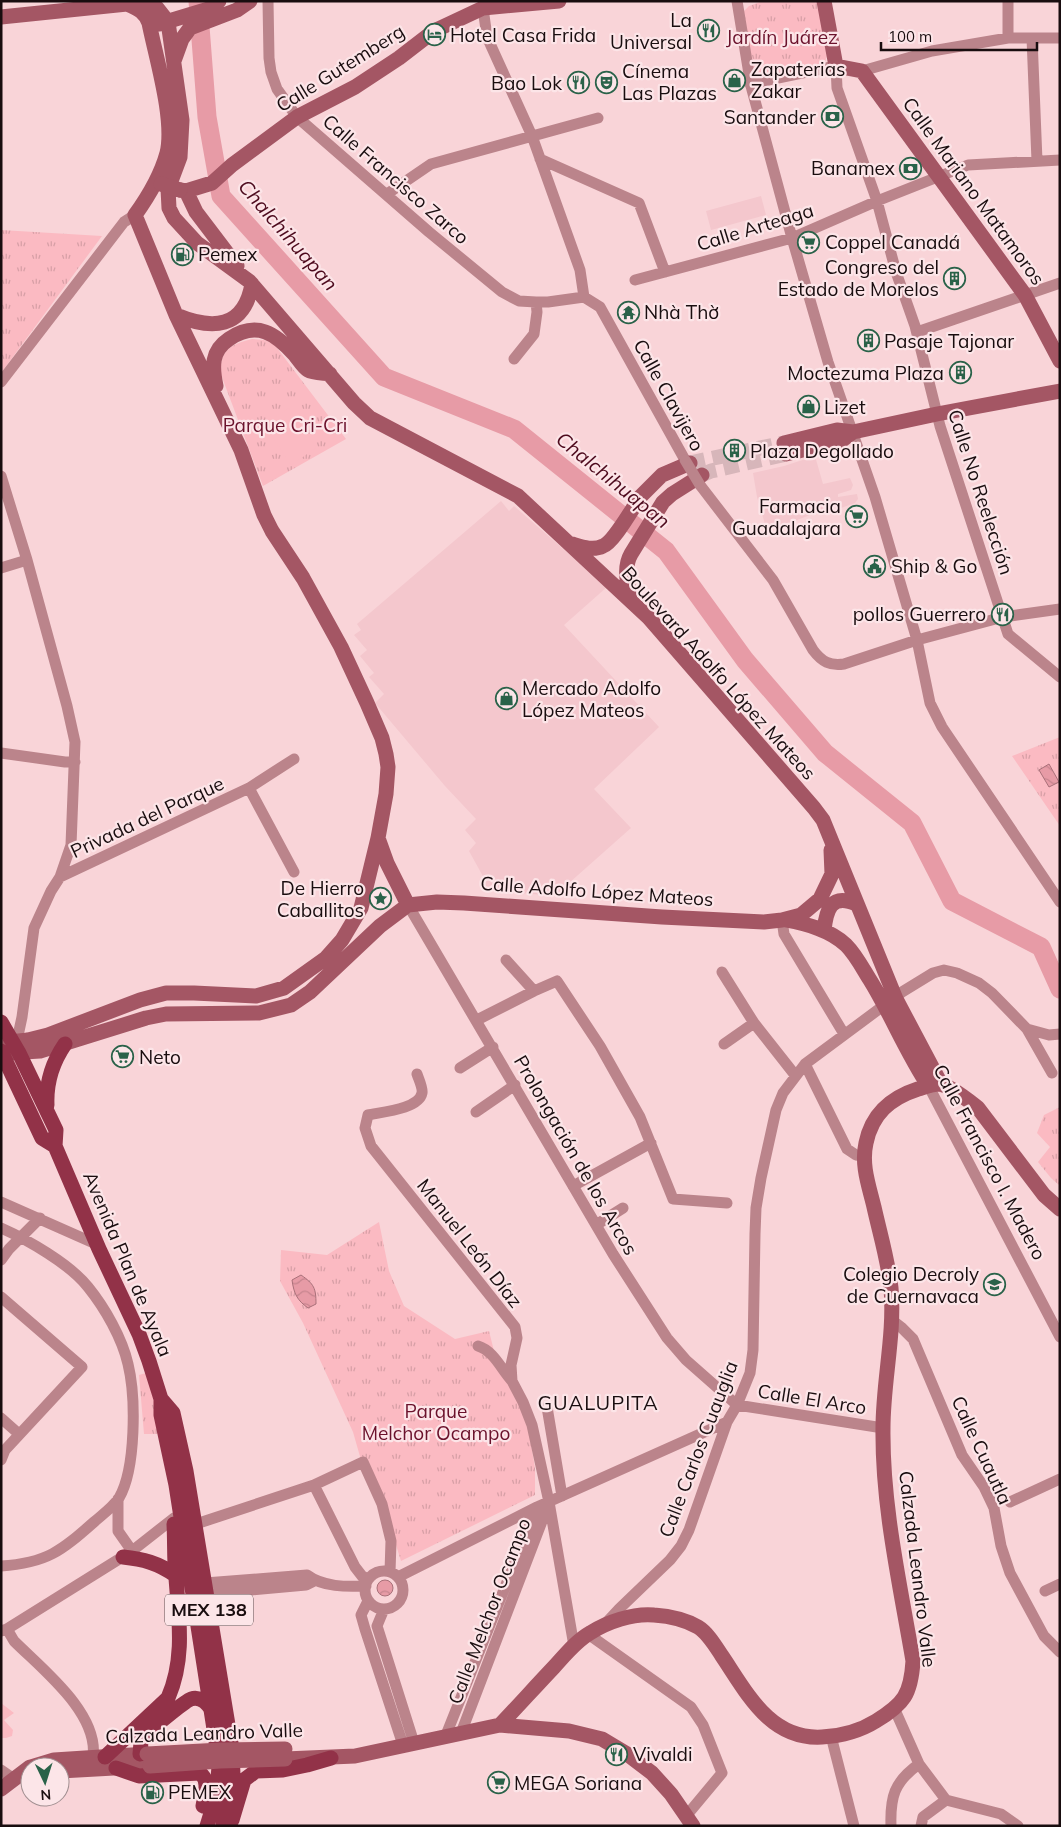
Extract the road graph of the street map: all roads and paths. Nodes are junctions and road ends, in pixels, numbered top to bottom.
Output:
1 (148, 1) edge
2 (250, 1) edge
3 (268, 1) edge
4 (559, 1) edge
5 (737, 1) edge
6 (824, 1) edge
7 (1008, 1) edge
8 (482, 4) edge
9 (215, 9) edge
10 (1, 17) edge
11 (171, 21) junction
12 (150, 26) junction
13 (1008, 38) junction
14 (1032, 38) junction
15 (1060, 38) edge
16 (173, 65) junction
17 (836, 66) junction
18 (862, 71) junction
19 (750, 84) junction
20 (297, 117) junction
21 (598, 118) dead end
22 (532, 136) junction
23 (540, 159) junction
24 (1060, 160) edge
25 (1037, 161) junction
26 (939, 175) junction
27 (158, 183) junction
28 (187, 190) junction
29 (386, 194) junction
30 (878, 201) junction
31 (135, 215) junction
32 (792, 238) junction
33 (665, 272) junction
34 (635, 280) dead end
35 (251, 283) junction
36 (1060, 283) edge
37 (1025, 295) junction
38 (584, 296) junction
39 (536, 302) junction
40 (270, 305) junction
41 (176, 315) junction
42 (917, 332) junction
43 (272, 334) junction
44 (514, 359) dead end
45 (1060, 362) edge
46 (330, 374) junction
47 (1, 382) edge
48 (1060, 391) edge
49 (218, 403) junction
50 (937, 414) junction
51 (853, 432) junction
52 (785, 449) tunnel mouth
53 (687, 461) junction
54 (1, 476) edge
55 (701, 480) junction
56 (571, 544) junction
57 (27, 560) junction
58 (1, 568) edge
59 (630, 600) junction
60 (1060, 609) edge
61 (1003, 617) junction
62 (917, 640) junction
63 (1060, 677) edge
64 (1, 752) edge
65 (294, 759) dead end
66 (75, 762) junction
67 (249, 788) junction
68 (829, 836) junction
69 (378, 838) junction
70 (294, 872) dead end
71 (60, 877) junction
72 (1060, 902) edge
73 (856, 904) junction
74 (408, 905) junction
75 (782, 920) junction
76 (824, 931) junction
77 (506, 960) dead end
78 (722, 972) dead end
79 (534, 991) junction
80 (891, 1002) junction
81 (477, 1020) junction
82 (1, 1022) edge
83 (754, 1023) junction
84 (1033, 1031) junction
85 (844, 1034) junction
86 (1060, 1034) edge
87 (65, 1044) junction
88 (724, 1044) dead end
89 (493, 1047) junction
90 (6, 1049) edge
91 (805, 1064) junction
92 (460, 1068) dead end
93 (1052, 1073) dead end
94 (417, 1074) dead end
95 (795, 1075) junction
96 (514, 1084) junction
97 (934, 1085) junction
98 (47, 1109) junction
99 (476, 1112) dead end
100 (651, 1143) junction
101 (55, 1146) junction
102 (864, 1156) junction
103 (573, 1186) junction
104 (1, 1202) edge
105 (727, 1203) dead end
106 (623, 1208) dead end
107 (1060, 1208) edge
108 (40, 1218) junction
109 (596, 1225) junction
110 (1, 1228) edge
111 (22, 1237) junction
112 (96, 1244) junction
113 (5, 1247) edge
114 (1, 1260) edge
115 (1, 1297) edge
116 (892, 1320) junction
117 (1060, 1337) edge
118 (478, 1346) dead end
119 (512, 1381) junction
120 (161, 1399) junction
121 (737, 1405) junction
122 (547, 1407) dead end
123 (1, 1418) edge
124 (727, 1422) junction
125 (883, 1428) junction
126 (19, 1434) junction
127 (1, 1460) edge
128 (1060, 1479) edge
129 (176, 1485) junction
130 (314, 1485) junction
131 (562, 1496) junction
132 (118, 1499) junction
133 (549, 1502) junction
134 (1010, 1502) dead end
135 (537, 1507) junction
136 (174, 1518) junction
137 (196, 1524) junction
138 (127, 1554) junction
139 (1, 1566) edge
140 (175, 1575) junction
141 (394, 1575) junction
142 (370, 1579) junction
143 (1060, 1584) edge
144 (1045, 1591) dead end
145 (202, 1592) junction
146 (368, 1601) junction
147 (384, 1609) junction
148 (605, 1624) junction
149 (180, 1629) junction
150 (4, 1630) edge
151 (588, 1634) junction
152 (574, 1646) junction
153 (1060, 1652) edge
154 (202, 1655) junction
155 (210, 1709) junction
156 (895, 1710) junction
157 (500, 1725) junction
158 (454, 1734) junction
159 (831, 1736) junction
160 (408, 1744) junction
161 (380, 1752) junction
162 (285, 1754) junction
163 (99, 1757) junction
164 (146, 1758) junction
165 (332, 1758) junction
166 (70, 1759) edge
167 (919, 1764) junction
168 (116, 1768) junction
169 (1, 1770) edge
170 (70, 1770) edge
171 (20, 1774) edge
172 (20, 1777) edge
173 (14, 1779) junction
174 (1, 1789) edge
175 (946, 1800) junction
176 (690, 1820) edge
177 (202, 1826) edge
178 (207, 1826) edge
179 (223, 1826) edge
180 (229, 1826) edge
181 (854, 1826) edge
182 (891, 1826) edge
183 (921, 1826) edge
184 (1018, 1826) edge

1 - 11 street
2 - 9 street
3 - 20 street, Calle Francisco Zarco
4 - 8 street, Calle Gutemberg
5 - 19 street
6 - 17 street
7 - 13 street
8 - 20 street, Calle Gutemberg
8 - 22 street
9 - 11 street
9 - 16 street
10 - 12 street
11 - 12 street
11 - 16 street
12 - 27 street
13 - 14 street
13 - 18 street
14 - 15 street
14 - 25 street
16 - 35 street
17 - 18 street
17 - 19 street
17 - 30 street, Calle No Reelección
18 - 26 street, Calle Mariano Matamoros
19 - 32 street
20 - 28 street, Calle Gutemberg
20 - 29 street, Calle Francisco Zarco
21 - 22 street
22 - 23 street
22 - 29 street
23 - 33 street
23 - 38 street
24 - 25 street, Calle Arteaga
25 - 26 street, Calle Arteaga
26 - 30 street, Calle Arteaga
26 - 37 street, Calle Mariano Matamoros
27 - 28 street, bridge
27 - 31 street
28 - 35 street
29 - 39 street, Calle Francisco Zarco
30 - 32 street, Calle Arteaga
30 - 42 street, Calle No Reelección
31 - 41 street
31 - 47 street
32 - 33 street, Calle Arteaga
32 - 51 street
33 - 34 street, Calle Arteaga
35 - 40 street, Boulevard Adolfo López Mateos
35 - 41 street
36 - 37 street
37 - 42 street
37 - 45 street, Calle Mariano Matamoros
38 - 39 street, Calle Francisco Zarco
38 - 53 street, Calle Clavijero
39 - 44 street
40 - 43 street
40 - 46 street, Boulevard Adolfo López Mateos
41 - 49 street
42 - 50 street, Calle No Reelección
43 - 46 street
43 - 49 street
46 - 56 street, Boulevard Adolfo López Mateos
48 - 50 street
49 - 69 street
50 - 51 street
50 - 61 street, Calle No Reelección
51 - 52 street
51 - 62 street
53 - 55 street, Calle Clavijero, bridge
53 - 56 street
54 - 57 street
55 - 59 street
55 - 62 street, Calle Clavijero
56 - 59 street, Boulevard Adolfo López Mateos
57 - 58 street
57 - 66 street
59 - 68 street, Boulevard Adolfo López Mateos
60 - 61 street, Calle Clavijero
61 - 62 street, Calle Clavijero
61 - 63 street, Calle No Reelección
62 - 72 street
64 - 66 street
65 - 67 street, Privada del Parque
66 - 71 street
67 - 70 street, Privada del Parque
67 - 71 street, Privada del Parque
68 - 73 street, Boulevard Adolfo López Mateos
68 - 75 street, Calle Adolfo López Mateos
69 - 74 street
69 - 90 street
71 - 90 street
73 - 76 street
73 - 80 street, Boulevard Adolfo López Mateos
74 - 75 street, Calle Adolfo López Mateos
74 - 81 street, Prolongación de los Arcos
74 - 87 street
75 - 76 street, Calle Adolfo López Mateos
75 - 85 street
76 - 80 street, Calle Adolfo López Mateos
77 - 79 street
78 - 83 street
79 - 81 street
79 - 100 street
80 - 84 street, Calle Carlos Cuauglia
80 - 85 street, Calle Carlos Cuauglia
80 - 97 street, Calle Francisco I. Madero
81 - 89 street, Prolongación de los Arcos
82 - 90 main road, Avenida Plan de Ayala / MEX 138
83 - 88 street
83 - 95 street
84 - 86 street
84 - 93 street
85 - 91 street, Calle Carlos Cuauglia
87 - 90 street
87 - 98 main road
89 - 92 street
89 - 96 street, Prolongación de los Arcos
90 - 98 main road, Avenida Plan de Ayala / MEX 138
90 - 101 main road, Avenida Plan de Ayala / MEX 138
91 - 95 street, Calle Carlos Cuauglia
91 - 102 street
94 - 119 street, Manuel León Díaz
95 - 121 street, Calle Carlos Cuauglia
96 - 99 street
96 - 103 street, Prolongación de los Arcos
97 - 102 street, Calzada Leandro Valle
97 - 107 street
97 - 117 street, Calle Francisco I. Madero
98 - 101 main road, Avenida Plan de Ayala / MEX 138
100 - 103 street
100 - 105 street
101 - 112 main road, Avenida Plan de Ayala / MEX 138
102 - 116 street, Calzada Leandro Valle
103 - 109 street, Prolongación de los Arcos
104 - 108 street
106 - 109 street
108 - 111 street
108 - 112 street
109 - 121 street, Prolongación de los Arcos
110 - 111 street
111 - 113 street
111 - 132 street
112 - 120 main road, Avenida Plan de Ayala / MEX 138
113 - 114 street
115 - 126 street
116 - 125 street, Calzada Leandro Valle
116 - 153 street, Calle Cuautla
118 - 119 street
119 - 133 street, Manuel León Díaz
120 - 129 main road, Avenida Plan de Ayala / MEX 138
120 - 137 main road, Avenida Plan de Ayala / MEX 138
121 - 124 street, Calle Carlos Cuauglia
121 - 125 street, Calle El Arco
122 - 131 street
123 - 126 street
124 - 131 street, Calle Melchor Ocampo
124 - 148 street, Calle Carlos Cuauglia
125 - 156 street, Calzada Leandro Valle
126 - 127 street
128 - 134 street
129 - 136 main road
129 - 145 main road, Avenida Plan de Ayala / MEX 138
130 - 137 street
130 - 141 street
130 - 142 street
131 - 133 street, Calle Melchor Ocampo
132 - 138 street
132 - 139 street
133 - 135 street, Calle Melchor Ocampo
133 - 152 street, Calle Melchor Ocampo
133 - 158 street, Calle Melchor Ocampo
135 - 141 street, Calle Melchor Ocampo
135 - 158 street, Calle Melchor Ocampo
136 - 138 street
136 - 140 main road
137 - 145 main road, Avenida Plan de Ayala / MEX 138
138 - 140 main road
138 - 150 street
140 - 149 main road
141 - 142 street
141 - 147 street
142 - 145 street
142 - 146 street
143 - 144 street
145 - 149 main road
145 - 154 main road, Avenida Plan de Ayala / MEX 138
145 - 179 main road, Avenida Plan de Ayala / MEX 138
146 - 147 street
146 - 160 street
147 - 160 street
148 - 151 street, Calzada Leandro Valle
148 - 159 street, Calzada Leandro Valle
149 - 154 main road
149 - 163 main road
150 - 163 street
151 - 152 street, Calzada Leandro Valle
151 - 176 street
152 - 157 street, Calzada Leandro Valle
154 - 155 main road, Avenida Plan de Ayala / MEX 138
155 - 164 main road
155 - 178 main road, Avenida Plan de Ayala / MEX 138
156 - 159 street, Calzada Leandro Valle
156 - 167 street
157 - 158 street, Calzada Leandro Valle
157 - 176 street
158 - 160 street, Calzada Leandro Valle
159 - 181 street
160 - 161 street, Calzada Leandro Valle
161 - 162 street, Calzada Leandro Valle
161 - 165 street, Calzada Leandro Valle
162 - 164 street, Calzada Leandro Valle, bridge
162 - 165 street, Calzada Leandro Valle
163 - 164 street, Calzada Leandro Valle
163 - 166 street, Calzada Leandro Valle
164 - 168 street, Calzada Leandro Valle
165 - 180 main road
167 - 175 street
167 - 182 street
168 - 170 street, Calzada Leandro Valle
168 - 177 main road
169 - 173 street
171 - 173 street, Calzada Leandro Valle
172 - 173 street
173 - 174 street, Calzada Leandro Valle
175 - 183 street
175 - 184 street

